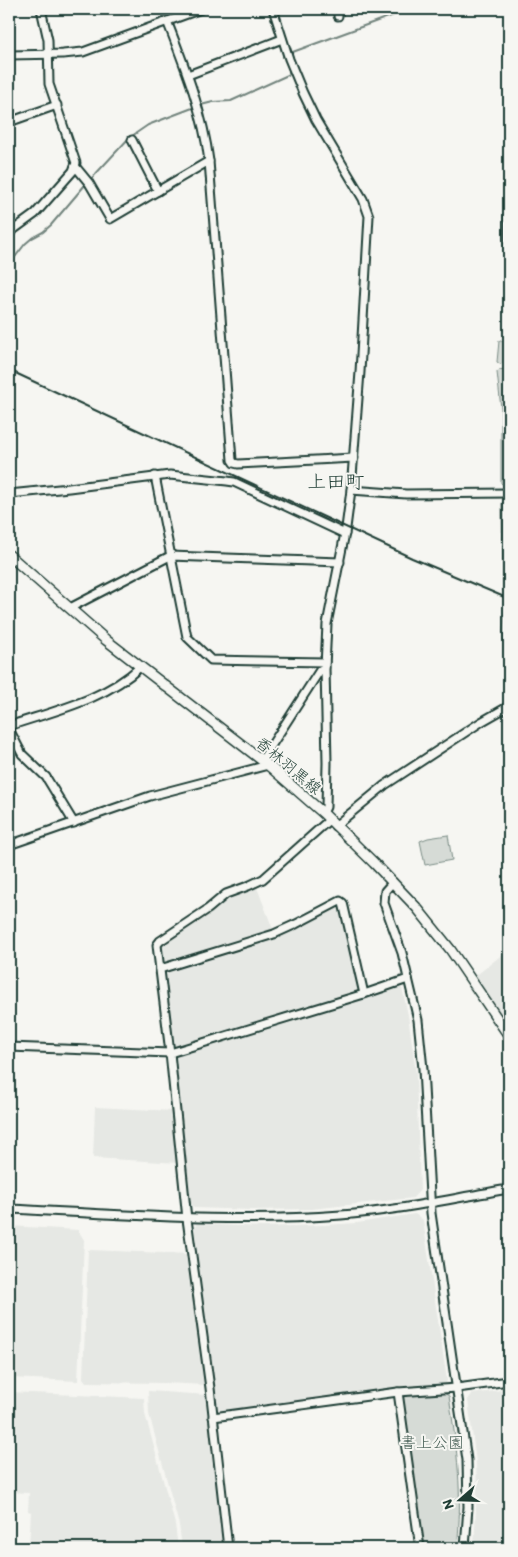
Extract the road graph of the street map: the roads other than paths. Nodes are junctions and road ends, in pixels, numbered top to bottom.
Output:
1 (41, 9) edge
2 (201, 9) edge
3 (273, 9) edge
4 (167, 21) junction
5 (282, 39) junction
6 (49, 54) junction
7 (9, 55) edge
8 (188, 75) junction
9 (56, 105) junction
10 (9, 122) edge
11 (132, 140) dead end
12 (209, 161) junction
13 (75, 166) junction
14 (158, 191) junction
15 (509, 214) edge
16 (9, 234) edge
17 (509, 261) edge
18 (354, 458) junction
19 (155, 476) junction
20 (351, 490) junction
21 (509, 493) edge
22 (9, 494) edge
23 (345, 534) junction
24 (9, 556) edge
25 (170, 556) junction
26 (340, 562) junction
27 (70, 608) junction
28 (325, 664) junction
29 (140, 667) junction
30 (509, 706) edge
31 (9, 728) edge
32 (265, 762) junction
33 (329, 820) junction
34 (74, 823) junction
35 (9, 844) edge
36 (393, 882) junction
37 (160, 970) junction
38 (408, 979) junction
39 (364, 994) junction
40 (509, 1036) edge
41 (9, 1047) edge
42 (170, 1053) junction
43 (509, 1189) edge
44 (430, 1204) junction
45 (9, 1209) edge
46 (188, 1219) junction
47 (509, 1381) edge
48 (458, 1388) junction
49 (398, 1392) junction
50 (214, 1417) junction
51 (228, 1548) edge
52 (420, 1548) edge
53 (465, 1548) edge

1 - 6 street
2 - 4 street
3 - 5 street
4 - 6 street
4 - 8 street
5 - 8 street
5 - 18 street
6 - 7 street
6 - 9 street
8 - 12 street
9 - 10 street
9 - 13 street
11 - 14 street
12 - 14 street
12 - 18 street
13 - 14 street
13 - 16 street
15 - 17 street
18 - 20 street
19 - 22 street
19 - 23 street
19 - 25 street
20 - 21 street
20 - 23 street
23 - 26 street
24 - 27 main road, 香林羽黒線
25 - 26 street
25 - 27 street
25 - 28 street
26 - 28 street
27 - 29 main road, 香林羽黒線
28 - 32 street
28 - 33 street
29 - 31 street
29 - 32 main road, 香林羽黒線
30 - 33 street
31 - 34 street
32 - 33 main road, 香林羽黒線
32 - 34 street
33 - 36 main road, 香林羽黒線
33 - 37 street
34 - 35 street
36 - 38 street
36 - 40 main road, 香林羽黒線
37 - 39 street
37 - 42 street
38 - 39 street
38 - 44 street
39 - 42 street
41 - 42 street
42 - 46 street
43 - 44 street
44 - 46 street
44 - 48 street
45 - 46 street
46 - 50 street
47 - 48 street
48 - 49 street
48 - 53 street
49 - 50 street
49 - 52 street
50 - 51 street

